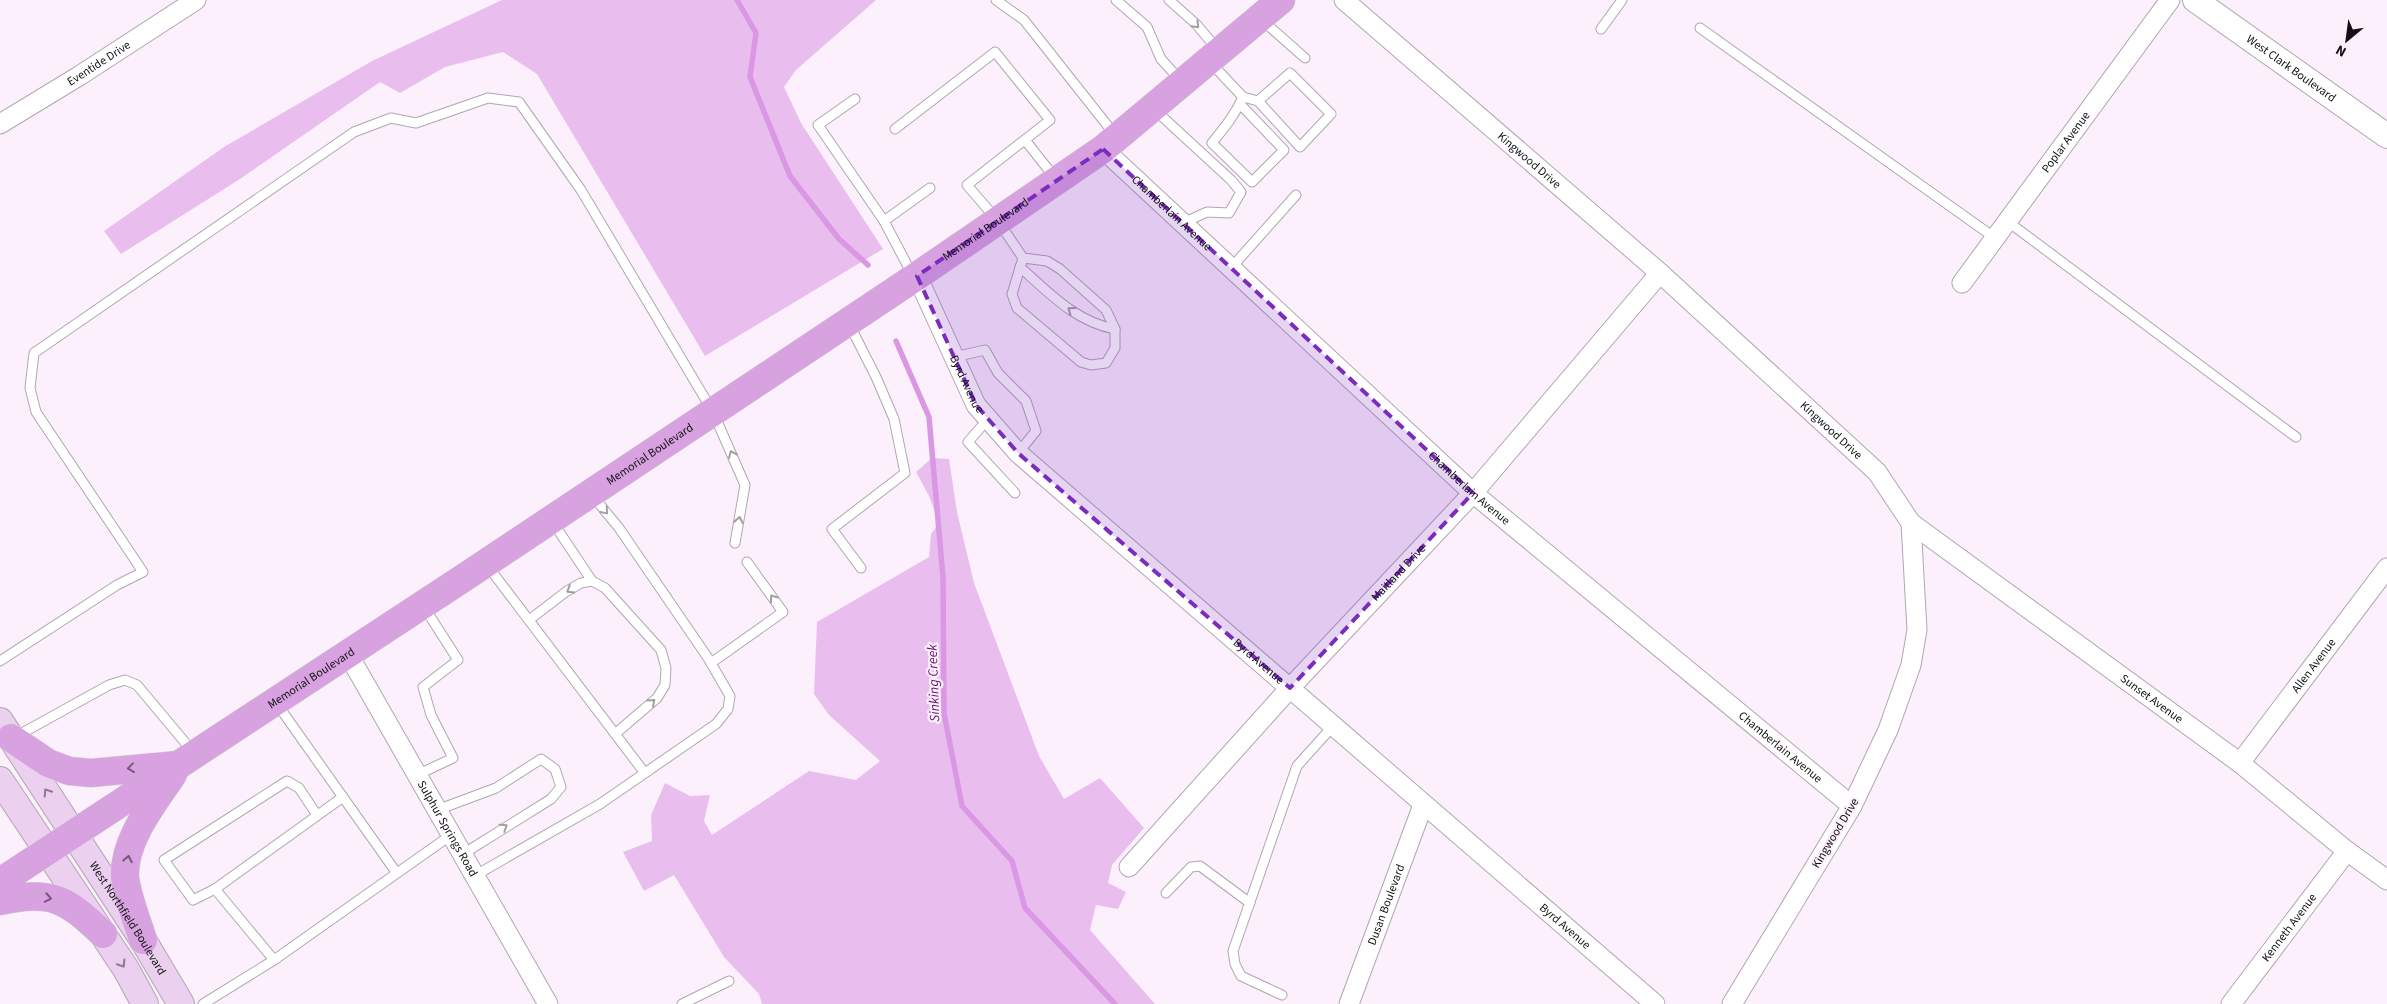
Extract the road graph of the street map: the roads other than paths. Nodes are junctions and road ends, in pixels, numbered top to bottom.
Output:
1 (196, 0) edge
2 (996, 0) edge
3 (1116, 0) edge
4 (1169, 0) edge
5 (1281, 0) edge
6 (1344, 0) edge
7 (1622, 0) edge
8 (2170, 0) edge
9 (2196, 0) edge
10 (1260, 18) junction
11 (1700, 28) dead end
12 (1601, 29) dead end
13 (1215, 57) junction
14 (1305, 58) dead end
15 (1183, 83) junction
16 (855, 99) dead end
17 (1242, 101) junction
18 (1258, 101) junction
19 (1153, 108) junction
20 (0, 124) edge
21 (895, 129) dead end
22 (2387, 136) edge
23 (1025, 140) junction
24 (1110, 143) junction
25 (1057, 181) junction
26 (930, 188) dead end
27 (1296, 195) dead end
28 (884, 221) junction
29 (998, 221) junction
30 (2007, 221) junction
31 (1182, 223) junction
32 (1995, 238) junction
33 (1022, 263) junction
34 (1231, 268) junction
35 (1660, 273) junction
36 (916, 277) junction
37 (1962, 283) dead end
38 (848, 322) junction
39 (1115, 330) junction
40 (954, 357) junction
41 (713, 412) junction
42 (988, 418) junction
43 (2296, 437) dead end
44 (1018, 453) junction
45 (590, 493) junction
46 (1015, 493) dead end
47 (1473, 493) junction
48 (551, 520) junction
49 (1910, 523) junction
50 (735, 543) dead end
51 (747, 562) dead end
52 (486, 563) junction
53 (861, 568) dead end
54 (2387, 568) edge
55 (592, 582) junction
56 (423, 605) junction
57 (529, 620) junction
58 (348, 654) junction
59 (0, 661) edge
60 (711, 663) junction
61 (1290, 688) junction
62 (275, 702) junction
63 (1333, 726) junction
64 (6, 730) edge
65 (615, 734) junction
66 (187, 759) junction
67 (2240, 763) junction
68 (644, 772) junction
69 (417, 775) junction
70 (0, 780) edge
71 (343, 797) junction
72 (1423, 805) junction
73 (1852, 806) junction
74 (437, 810) junction
75 (317, 815) junction
76 (73, 833) junction
77 (451, 835) junction
78 (48, 850) junction
79 (2347, 851) junction
80 (463, 854) junction
81 (1129, 867) dead end
82 (396, 872) junction
83 (476, 875) junction
84 (2387, 880) edge
85 (0, 882) edge
86 (215, 889) junction
87 (1166, 893) dead end
88 (0, 901) edge
89 (1250, 903) junction
90 (103, 934) junction
91 (143, 940) junction
92 (274, 960) junction
93 (729, 981) dead end
94 (1282, 995) dead end
95 (145, 1004) edge
96 (181, 1004) edge
97 (203, 1004) edge
98 (548, 1004) edge
99 (682, 1004) edge
100 (1349, 1004) edge
101 (1655, 1004) edge
102 (1732, 1004) edge
103 (2231, 1004) edge

1 - 20 street, Eventide Drive
2 - 24 lane
3 - 15 lane
4 -> 13 lane
5 - 10 main road, Memorial Boulevard
6 - 35 street, Kingwood Drive
7 - 12 lane
8 - 30 street, Poplar Avenue
9 - 22 street, West Clark Boulevard
10 - 13 main road, Memorial Boulevard
10 - 14 lane
11 - 32 lane
13 - 15 main road, Memorial Boulevard
13 - 17 lane
15 - 19 main road, Memorial Boulevard
16 - 28 lane
17 - 17 lane
17 - 18 lane
18 - 18 lane
19 - 24 main road, Memorial Boulevard
19 - 31 lane
21 - 23 lane
23 - 25 lane
23 - 29 lane
24 - 25 main road, Memorial Boulevard
24 - 31 street, Chamberlain Avenue
25 - 29 main road, Memorial Boulevard
26 - 28 lane
27 - 34 lane
28 - 36 lane
29 - 33 lane
29 - 36 main road, Memorial Boulevard
30 - 32 street, Poplar Avenue
30 - 43 lane
31 - 34 street, Chamberlain Avenue
32 - 37 street, Poplar Avenue
39 -> 33 lane
33 - 39 lane
33 - 39 lane
34 - 47 street, Chamberlain Avenue
35 - 47 street, Maitland Drive
35 - 49 street, Kingwood Drive
36 - 38 main road, Memorial Boulevard
36 - 40 street, Byrd Avenue
38 - 41 main road, Memorial Boulevard
38 - 53 lane
40 - 42 street, Byrd Avenue
40 - 44 lane
41 - 45 main road, Memorial Boulevard
50 -> 41 lane
41 - 59 lane
42 - 44 street, Byrd Avenue
42 - 46 lane
44 - 61 street, Byrd Avenue
45 - 48 main road, Memorial Boulevard
45 -> 60 lane
47 - 61 street, Maitland Drive
47 - 73 street, Chamberlain Avenue
48 - 52 main road, Memorial Boulevard
48 - 55 lane
49 - 67 street, Sunset Avenue
49 - 73 street, Kingwood Drive
60 -> 51 lane
52 - 56 main road, Memorial Boulevard
52 - 57 lane
54 - 67 street, Allen Avenue
55 -> 57 lane
65 -> 55 lane
56 - 58 main road, Memorial Boulevard
56 - 69 lane
57 - 65 lane
58 - 62 main road, Memorial Boulevard
58 - 69 street, Sulphur Springs Road
60 - 68 lane
61 - 63 street, Byrd Avenue
61 - 81 street, Maitland Drive
62 - 66 main road, Memorial Boulevard
62 - 71 lane
63 - 72 street, Byrd Avenue
63 - 89 lane
66 -> 64 main road
64 - 66 lane
76 -> 64 main road, West Northfield Boulevard
65 - 68 lane
66 - 76 main road, Memorial Boulevard
91 -> 66 main road
67 - 79 street, Sunset Avenue
68 - 83 lane
69 - 74 street, Sulphur Springs Road
70 - 78 main road
71 - 75 lane
71 - 82 lane
72 - 100 street, Dusan Boulevard
72 - 101 street, Byrd Avenue
73 - 102 street, Kingwood Drive
74 - 77 street, Sulphur Springs Road
80 -> 74 lane
75 - 86 lane
75 - 86 lane
76 - 78 main road, Memorial Boulevard
76 - 91 main road, West Northfield Boulevard
77 - 80 street, Sulphur Springs Road
77 - 82 lane
78 - 85 main road, Memorial Boulevard
78 - 90 main road
79 - 84 street, Sunset Avenue
79 - 103 street, Kenneth Avenue
80 - 83 street, Sulphur Springs Road
82 - 92 lane
83 - 98 street, Sulphur Springs Road
86 - 92 lane
87 - 89 lane
88 -> 90 main road
89 - 94 lane
90 -> 95 main road
91 - 96 main road, West Northfield Boulevard
92 - 97 lane
93 - 99 lane

